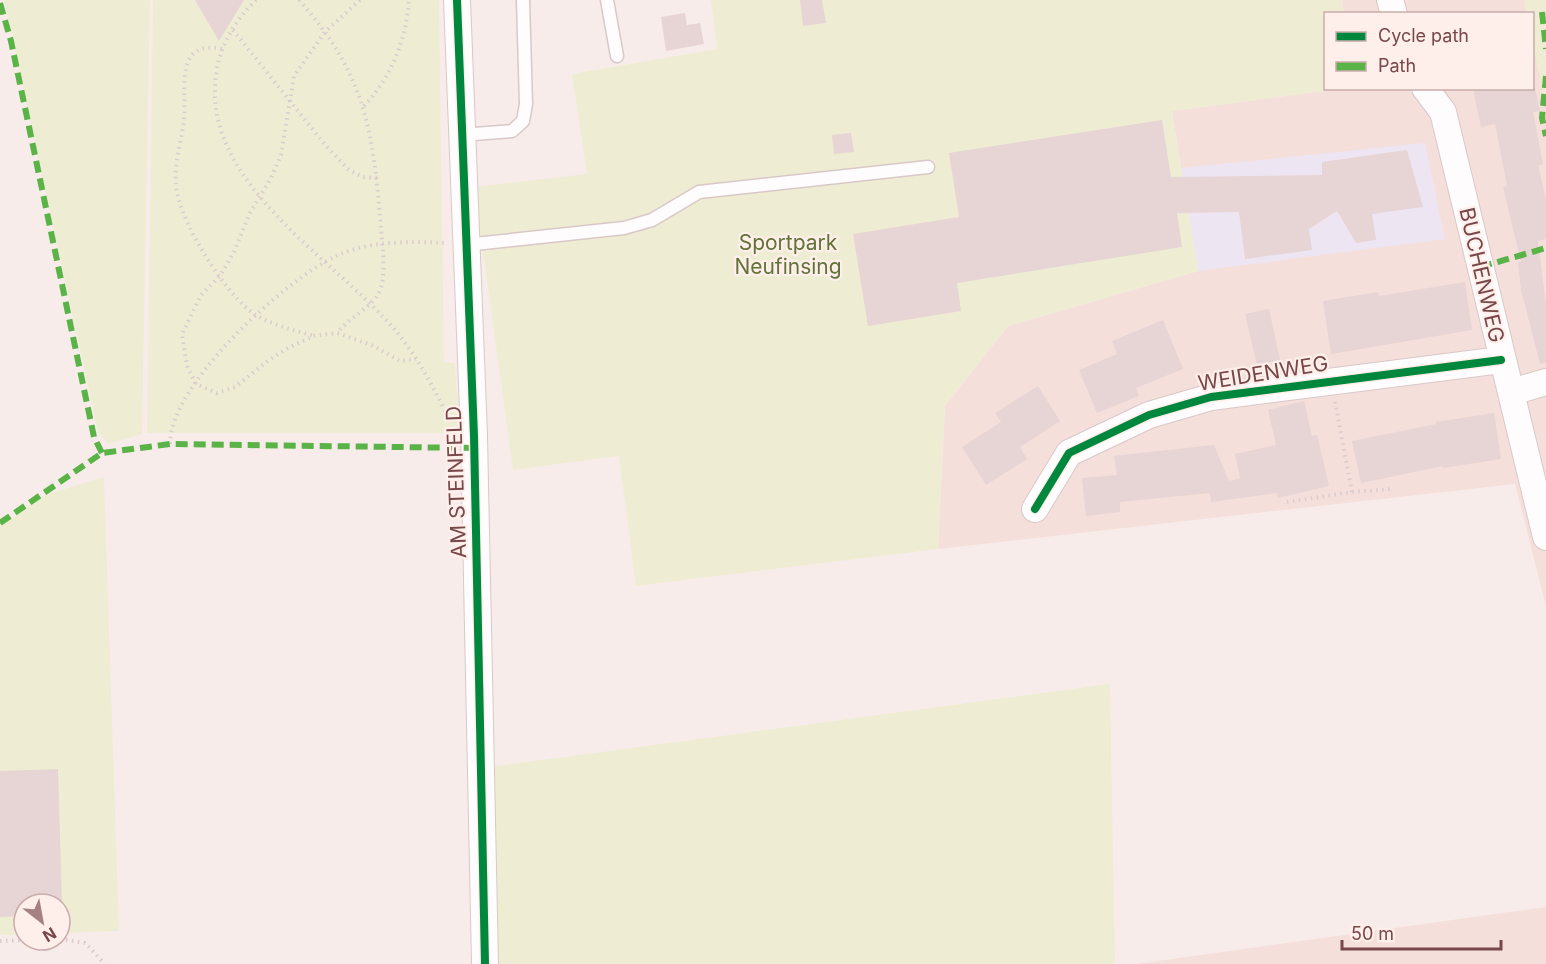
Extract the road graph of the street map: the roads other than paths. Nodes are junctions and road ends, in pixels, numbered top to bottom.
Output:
1 (457, 0) edge
2 (523, 0) edge
3 (607, 0) edge
4 (617, 56) dead end
5 (1426, 90) edge
6 (461, 135) junction
7 (928, 167) dead end
8 (465, 245) junction
9 (1501, 360) junction
10 (1546, 382) edge
11 (1512, 392) junction
12 (1035, 509) dead end
13 (1545, 532) edge
14 (485, 964) edge

1 - 6 street, AM STEINFELD
2 - 6 lane
3 - 4 lane
5 - 9 street, BUCHENWEG
6 - 8 street, AM STEINFELD
7 - 8 lane
8 - 14 street, AM STEINFELD
9 - 11 street, BUCHENWEG
9 - 12 street, WEIDENWEG
10 - 11 street
11 - 13 street, BUCHENWEG

